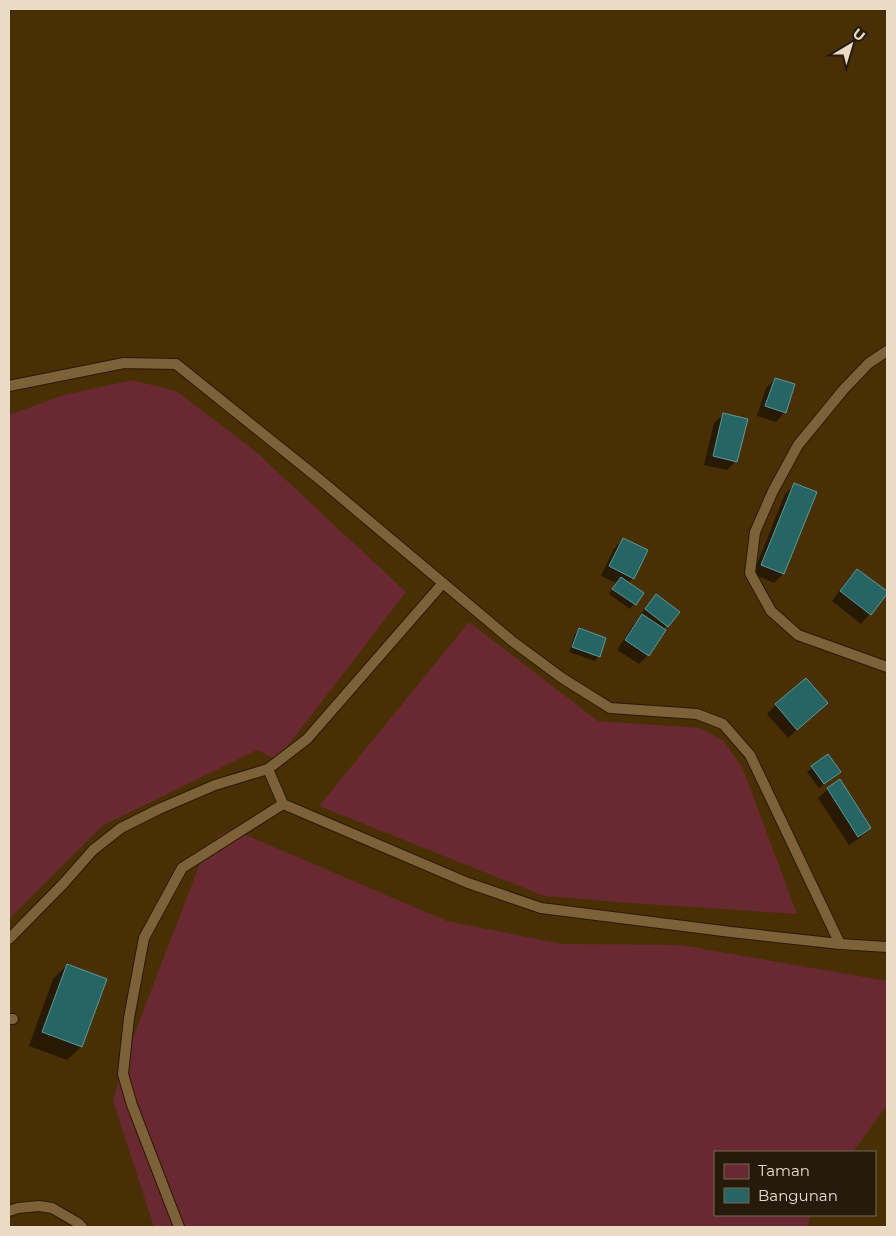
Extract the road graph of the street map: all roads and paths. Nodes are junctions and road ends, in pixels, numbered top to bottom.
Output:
1 (887, 352) edge
2 (9, 386) edge
3 (443, 583) junction
4 (887, 667) edge
5 (268, 769) junction
6 (283, 804) junction
7 (9, 939) edge
8 (840, 944) junction
9 (887, 947) edge
10 (9, 1211) edge
11 (82, 1227) edge
12 (179, 1227) edge

1 - 4 lane
2 - 3 lane
3 - 5 lane
3 - 8 lane
5 - 6 lane
5 - 7 lane
6 - 8 lane
6 - 12 lane
8 - 9 lane
10 - 11 lane

